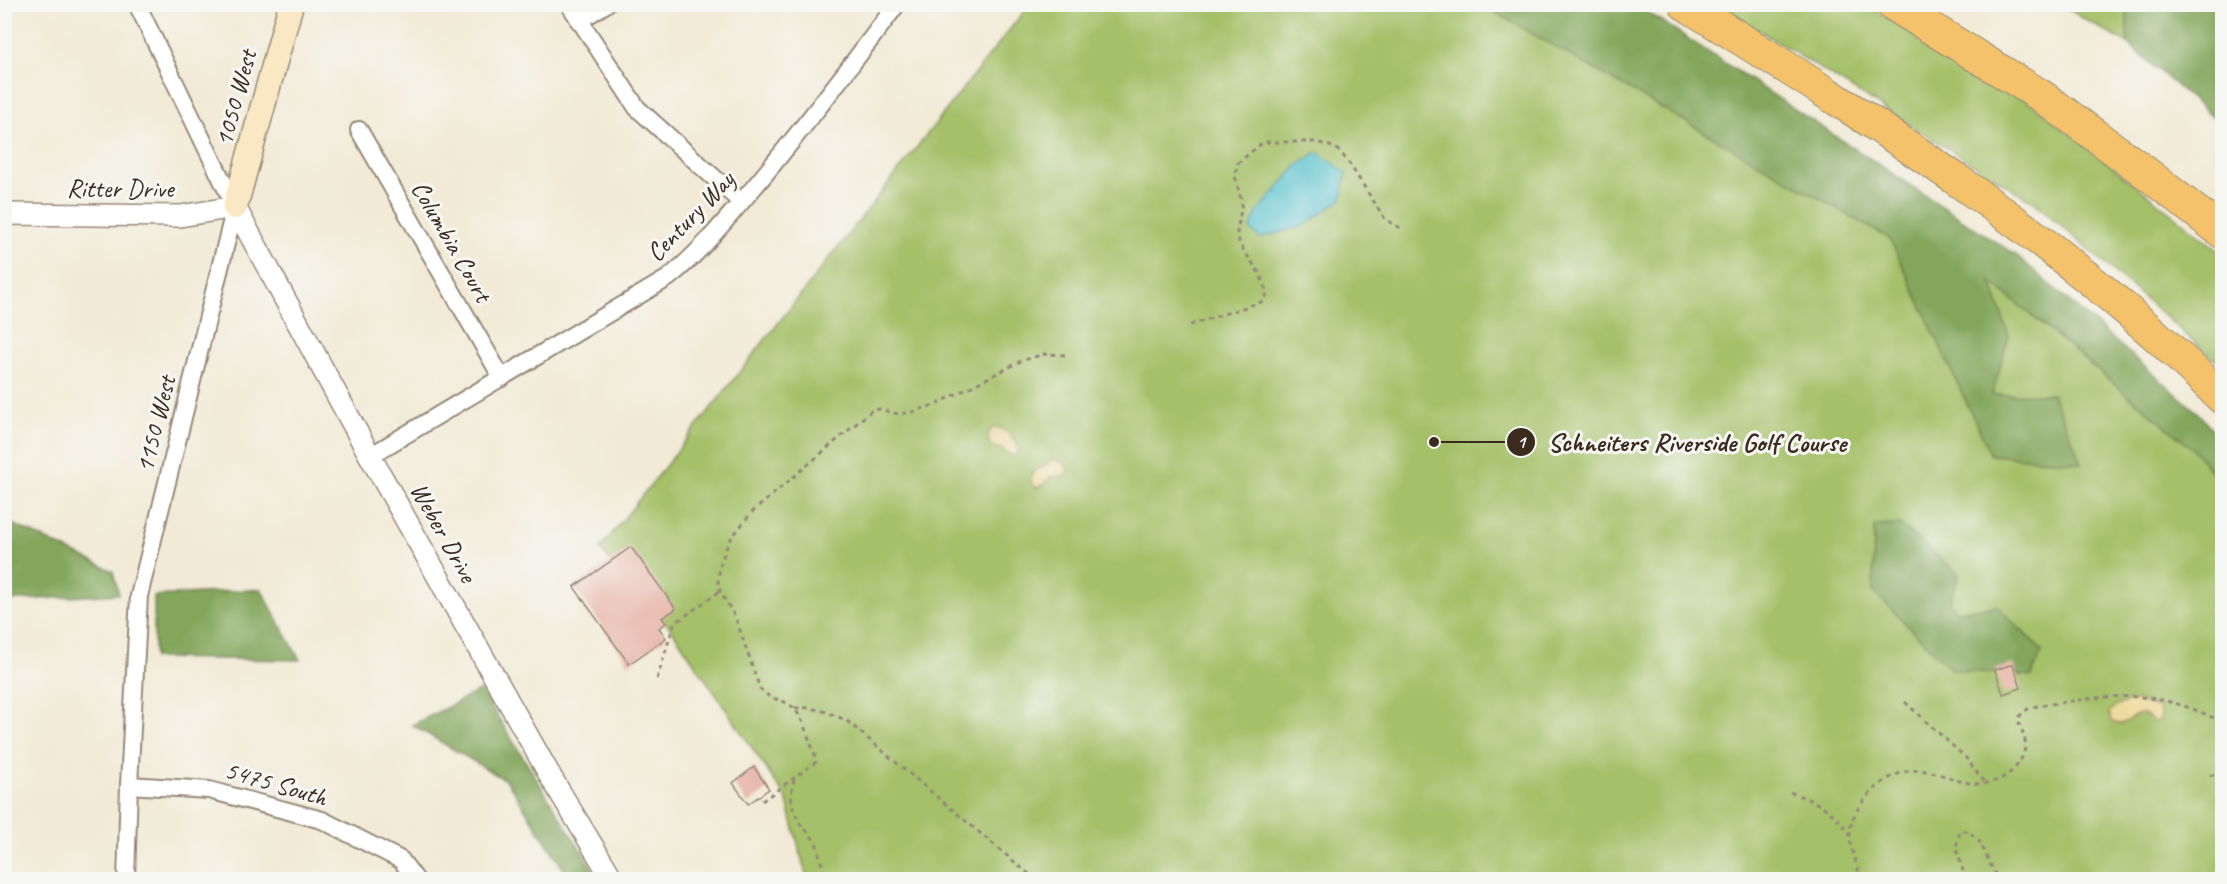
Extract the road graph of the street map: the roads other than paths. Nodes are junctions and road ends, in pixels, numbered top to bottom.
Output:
1 (137, 4) edge
2 (291, 4) edge
3 (569, 4) edge
4 (606, 4) edge
5 (897, 4) edge
6 (1685, 4) edge
7 (1892, 4) edge
8 (579, 21) junction
9 (359, 130) dead end
10 (741, 202) junction
11 (235, 207) junction
12 (4, 214) edge
13 (2223, 232) edge
14 (502, 378) junction
15 (2223, 398) edge
16 (370, 456) junction
17 (129, 785) junction
18 (126, 879) edge
19 (416, 879) edge
20 (613, 879) edge

1 - 11 street
2 - 11 main road, 1050 West
3 - 8 street
4 - 8 street
5 - 10 street, Century Way
6 - 15 highway
7 - 13 highway
8 - 10 street
9 - 14 street, Columbia Court
10 - 14 street, Century Way
11 - 12 street, Ritter Drive
11 - 16 street, Weber Drive
11 - 17 street, 1150 West
14 - 16 street, Century Way
16 - 20 street, Weber Drive
17 - 18 street, 1150 West
17 - 19 street, 5475 South

